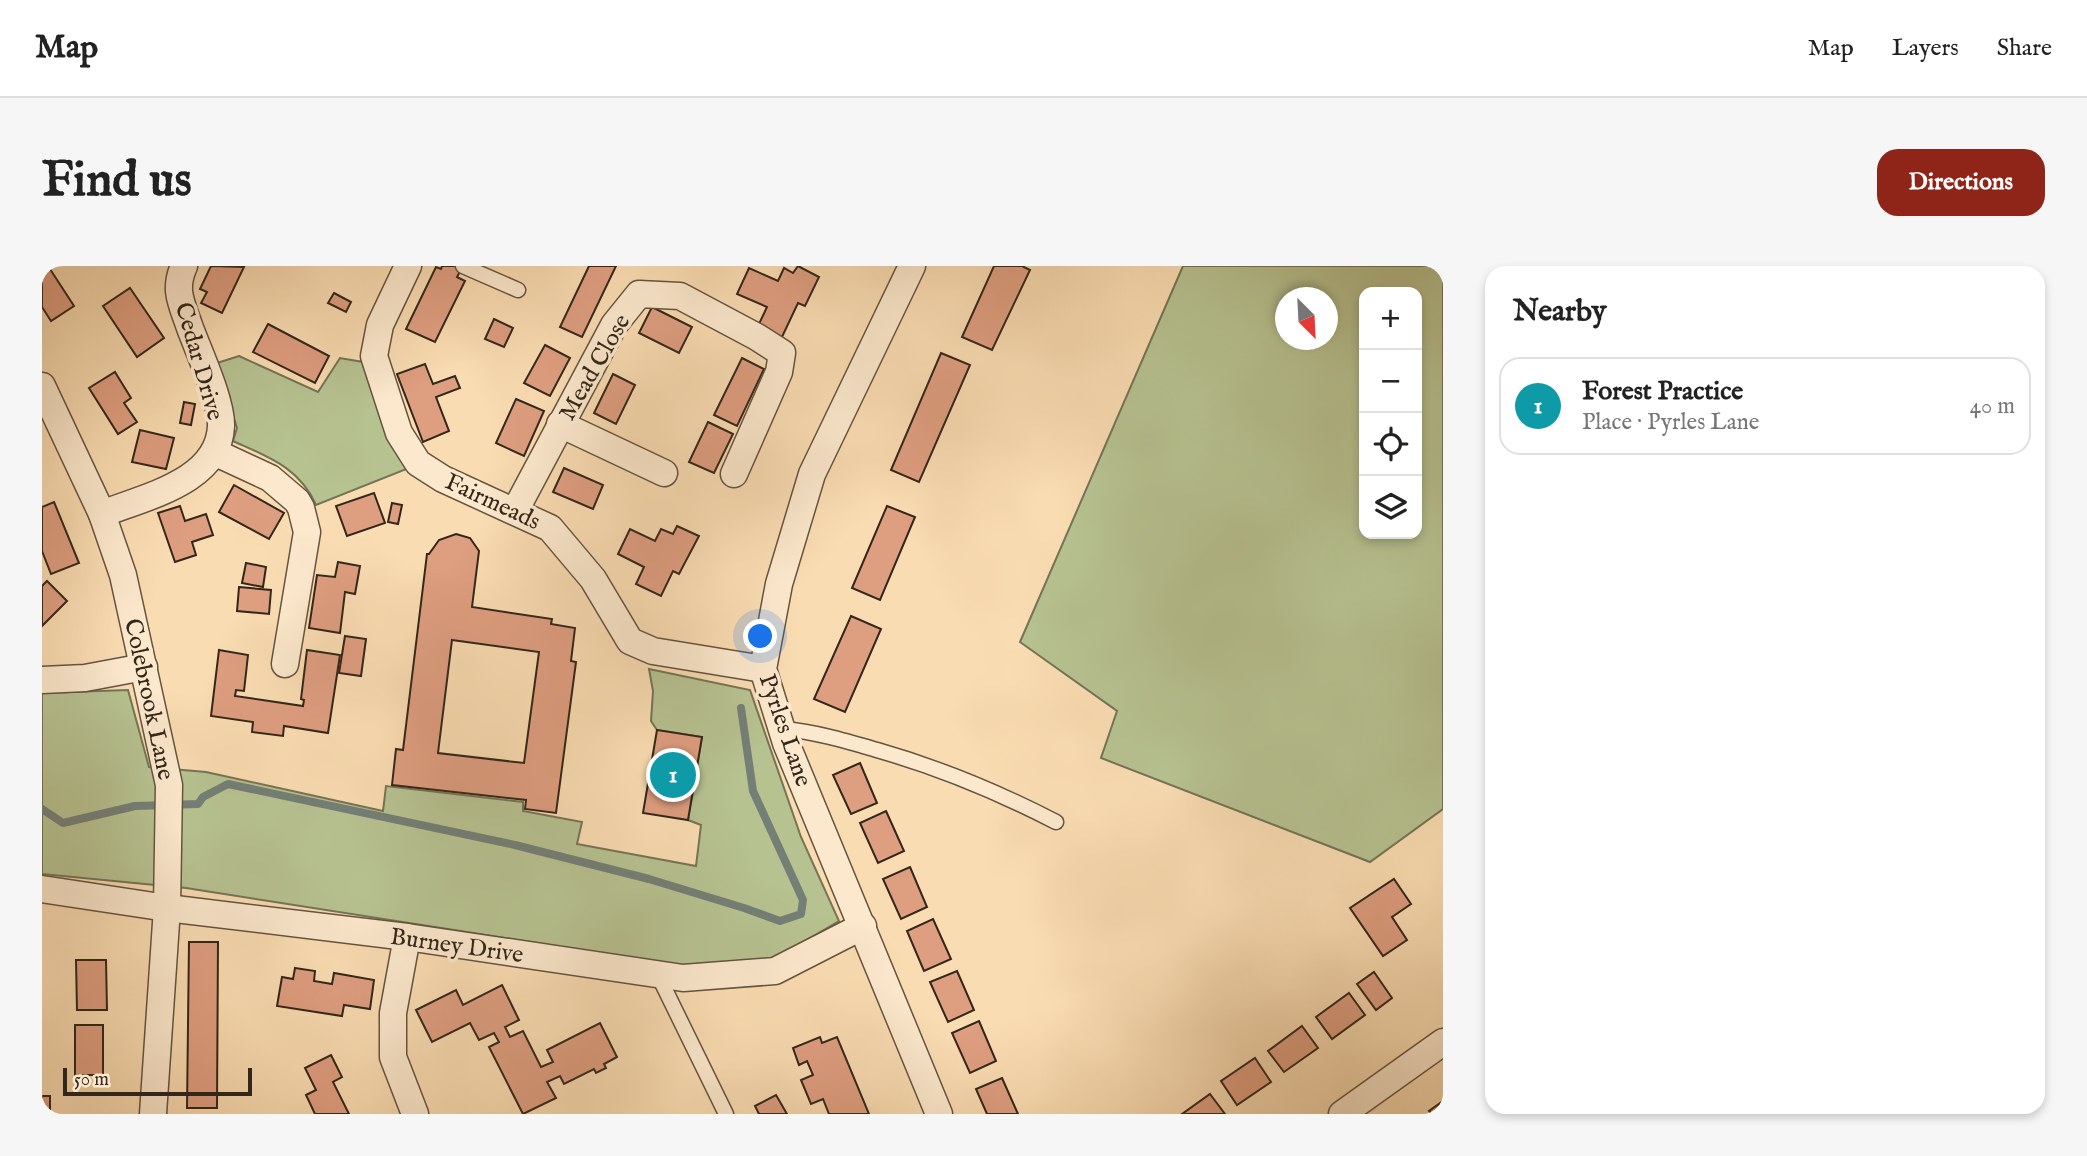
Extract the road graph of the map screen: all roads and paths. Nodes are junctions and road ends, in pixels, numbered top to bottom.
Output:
1 (184, 266) edge
2 (408, 266) edge
3 (463, 266) edge
4 (912, 266) edge
5 (518, 290) dead end
6 (42, 386) edge
7 (560, 424) junction
8 (214, 452) junction
9 (664, 473) dead end
10 (734, 474) dead end
11 (515, 511) junction
12 (102, 513) junction
13 (285, 664) dead end
14 (144, 667) junction
15 (763, 669) junction
16 (42, 680) edge
17 (783, 729) junction
18 (1056, 822) dead end
19 (42, 889) edge
20 (167, 908) junction
21 (863, 926) junction
22 (407, 937) junction
23 (658, 975) junction
24 (1443, 1042) edge
25 (153, 1114) edge
26 (415, 1114) edge
27 (726, 1114) edge
28 (939, 1114) edge
29 (1342, 1114) edge

1 - 8 street, Cedar Drive
2 - 11 street, Fairmeads
3 - 5 lane
4 - 15 street, Pyrles Lane
6 - 12 street, Colebrook Lane
7 - 9 street
7 - 10 street, Mead Close
7 - 11 street, Mead Close
8 - 12 street, Cedar Drive
8 - 13 street
11 - 15 street, Fairmeads
12 - 14 street, Colebrook Lane
14 - 16 street
14 - 20 street, Colebrook Lane
15 - 17 street, Pyrles Lane
17 - 18 lane
17 - 21 street, Pyrles Lane
19 - 20 street, Burney Drive
20 - 22 street, Burney Drive
20 - 25 street, Colebrook Lane
21 - 23 street, Burney Drive
21 - 28 street, Pyrles Lane
22 - 23 street, Burney Drive
22 - 26 street
23 - 27 lane
24 - 29 street

